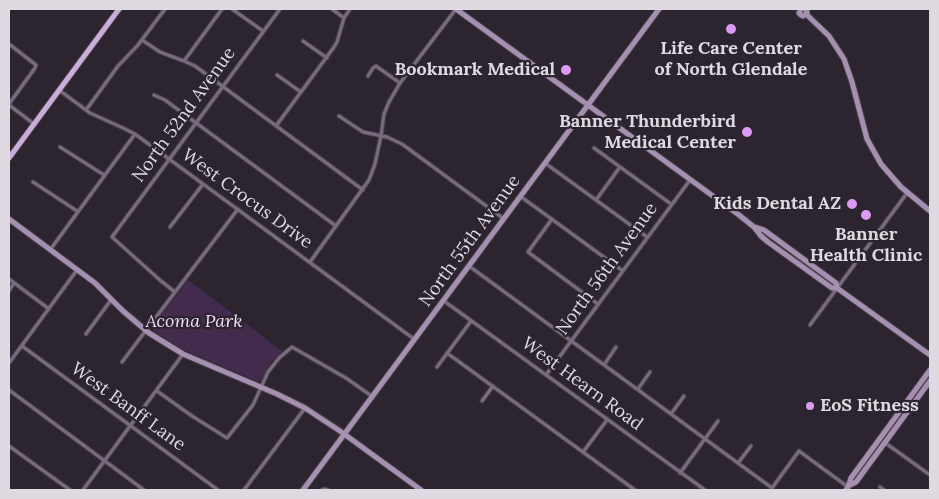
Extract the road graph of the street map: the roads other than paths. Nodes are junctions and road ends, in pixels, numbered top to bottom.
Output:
1 (119, 9) edge
2 (165, 9) edge
3 (222, 9) edge
4 (232, 9) edge
5 (280, 9) edge
6 (332, 9) edge
7 (350, 9) edge
8 (456, 9) edge
9 (659, 9) edge
10 (803, 10) edge
11 (344, 18) junction
12 (263, 31) junction
13 (142, 40) junction
14 (302, 41) dead end
15 (9, 44) edge
16 (326, 58) junction
17 (184, 61) junction
18 (277, 75) dead end
19 (368, 76) dead end
20 (400, 83) junction
21 (222, 86) junction
22 (59, 90) junction
23 (301, 92) junction
24 (154, 95) dead end
25 (9, 104) edge
26 (588, 105) junction
27 (86, 110) junction
28 (339, 116) dead end
29 (196, 122) junction
30 (34, 124) junction
31 (276, 126) junction
32 (135, 134) junction
33 (381, 136) junction
34 (60, 146) dead end
35 (594, 148) dead end
36 (9, 158) edge
37 (169, 159) junction
38 (545, 163) junction
39 (620, 167) junction
40 (104, 175) junction
41 (690, 180) junction
42 (33, 182) dead end
43 (202, 184) junction
44 (362, 190) junction
45 (907, 193) junction
46 (520, 196) junction
47 (596, 200) junction
48 (671, 204) junction
49 (238, 210) junction
50 (930, 211) edge
51 (77, 212) junction
52 (504, 219) junction
53 (552, 219) junction
54 (9, 220) edge
55 (336, 226) junction
56 (170, 227) dead end
57 (754, 227) junction
58 (647, 237) junction
59 (768, 242) junction
60 (50, 250) junction
61 (804, 260) junction
62 (310, 262) junction
63 (469, 266) junction
64 (77, 270) junction
65 (623, 271) junction
66 (9, 279) edge
67 (14, 283) junction
68 (837, 288) junction
69 (9, 291) edge
70 (175, 292) junction
71 (112, 300) junction
72 (444, 301) junction
73 (598, 304) junction
74 (49, 308) junction
75 (471, 321) junction
76 (810, 325) dead end
77 (145, 330) junction
78 (86, 334) dead end
79 (415, 340) junction
80 (571, 341) junction
81 (22, 346) junction
82 (616, 347) dead end
83 (447, 353) junction
84 (183, 354) junction
85 (930, 355) edge
86 (122, 362) dead end
87 (9, 363) edge
88 (604, 364) junction
89 (437, 367) dead end
90 (930, 370) edge
91 (650, 372) dead end
92 (546, 375) junction
93 (930, 381) edge
94 (493, 386) junction
95 (261, 387) junction
96 (9, 390) edge
97 (638, 390) junction
98 (156, 391) junction
99 (373, 396) junction
100 (684, 396) dead end
101 (910, 398) junction
102 (482, 401) dead end
103 (305, 408) junction
104 (671, 414) junction
105 (905, 415) junction
106 (607, 420) junction
107 (718, 421) dead end
108 (131, 426) junction
109 (345, 434) junction
110 (705, 438) junction
111 (882, 440) junction
112 (9, 446) edge
113 (751, 446) dead end
114 (583, 452) junction
115 (104, 462) junction
116 (738, 463) junction
117 (680, 473) junction
118 (930, 475) edge
119 (880, 487) dead end
120 (847, 488) edge
121 (70, 490) edge
122 (83, 490) edge
123 (144, 490) edge
124 (218, 490) edge
125 (244, 490) edge
126 (303, 490) edge
127 (421, 490) edge
128 (635, 490) edge
129 (705, 490) edge
130 (884, 490) edge

1 - 22 main road
2 - 13 street
3 - 17 street
4 - 12 street
5 - 12 street, North 52nd Avenue
6 - 11 street
7 - 11 street
8 - 20 street
8 - 26 street
9 - 26 street, North 55th Avenue
10 - 45 street
11 - 16 street
12 - 21 street, North 52nd Avenue
13 - 17 street
13 - 27 street
14 - 16 street
15 - 25 street
16 - 23 street
17 - 21 street
18 - 23 street
19 - 20 street
20 - 33 street
21 - 29 street, North 52nd Avenue
21 - 31 street
22 - 27 street, West Crocus Drive
22 - 30 main road
23 - 31 street
24 - 29 street
25 - 30 street
26 - 38 street, North 55th Avenue
26 - 41 street
27 - 32 street, West Crocus Drive
28 - 33 street
29 - 37 street, North 52nd Avenue
29 - 55 street
30 - 36 main road
31 - 44 street
32 - 37 street, West Crocus Drive
32 - 40 street
33 - 44 street
33 - 52 street
34 - 40 street
35 - 39 street
37 - 43 street, West Crocus Drive
37 - 70 street, North 52nd Avenue
38 - 46 street, North 55th Avenue
38 - 47 street
39 - 47 street
39 - 48 street
40 - 51 street
41 - 48 street, North 56th Avenue
41 - 57 street
42 - 51 street
43 - 49 street, West Crocus Drive
43 - 56 street
44 - 55 street
45 - 50 street
45 - 68 street
46 - 52 street, North 55th Avenue
46 - 53 street
47 - 58 street
48 - 58 street, North 56th Avenue
49 - 62 street, West Crocus Drive
49 - 70 street
51 - 60 street
52 - 63 street, North 55th Avenue
53 - 65 street
53 - 73 street
54 - 60 street
55 - 62 street
57 - 59 street
57 - 61 street
58 - 65 street, North 56th Avenue
59 - 61 street
59 - 68 street
60 - 64 street
61 - 68 street
62 - 79 street, West Crocus Drive
63 - 72 street, North 55th Avenue
63 - 80 street
64 - 71 street
64 - 74 street
65 - 73 street, North 56th Avenue
66 - 67 street
67 - 69 street
67 - 74 street
68 - 76 street
68 - 85 street
70 - 77 street
71 - 77 street
71 - 78 street
72 - 75 street, West Hearn Road
72 - 79 street, North 55th Avenue
73 - 80 street, North 56th Avenue
74 - 81 street
75 - 83 street
75 - 92 street, West Hearn Road
77 - 84 street
77 - 86 street
79 - 99 street, North 55th Avenue
80 - 88 street
80 - 92 street, North 56th Avenue
81 - 87 street
81 - 108 street, West Banff Lane
82 - 88 street
83 - 89 street
83 - 94 street
84 - 95 street
84 - 98 street
88 - 97 street
90 - 101 street
91 - 97 street
92 - 106 street, West Hearn Road
93 - 105 street
94 - 102 street
94 - 114 street
95 - 98 street
95 - 99 street
95 - 103 street
96 - 115 street
97 - 104 street
98 - 108 street
99 - 109 street, North 55th Avenue
100 - 104 street
101 - 105 street
101 - 111 street
103 - 109 street
103 - 125 street
104 - 110 street
105 - 111 street
106 - 114 street
106 - 117 street, West Hearn Road
107 - 110 street
108 - 115 street
108 - 124 street, West Banff Lane
109 - 126 street, North 55th Avenue
109 - 127 street
110 - 116 street
110 - 117 street
111 - 118 street
111 - 120 street
112 - 121 street
113 - 116 street
114 - 128 street
115 - 122 street
115 - 123 street
116 - 120 street
117 - 129 street, West Hearn Road
119 - 130 street

